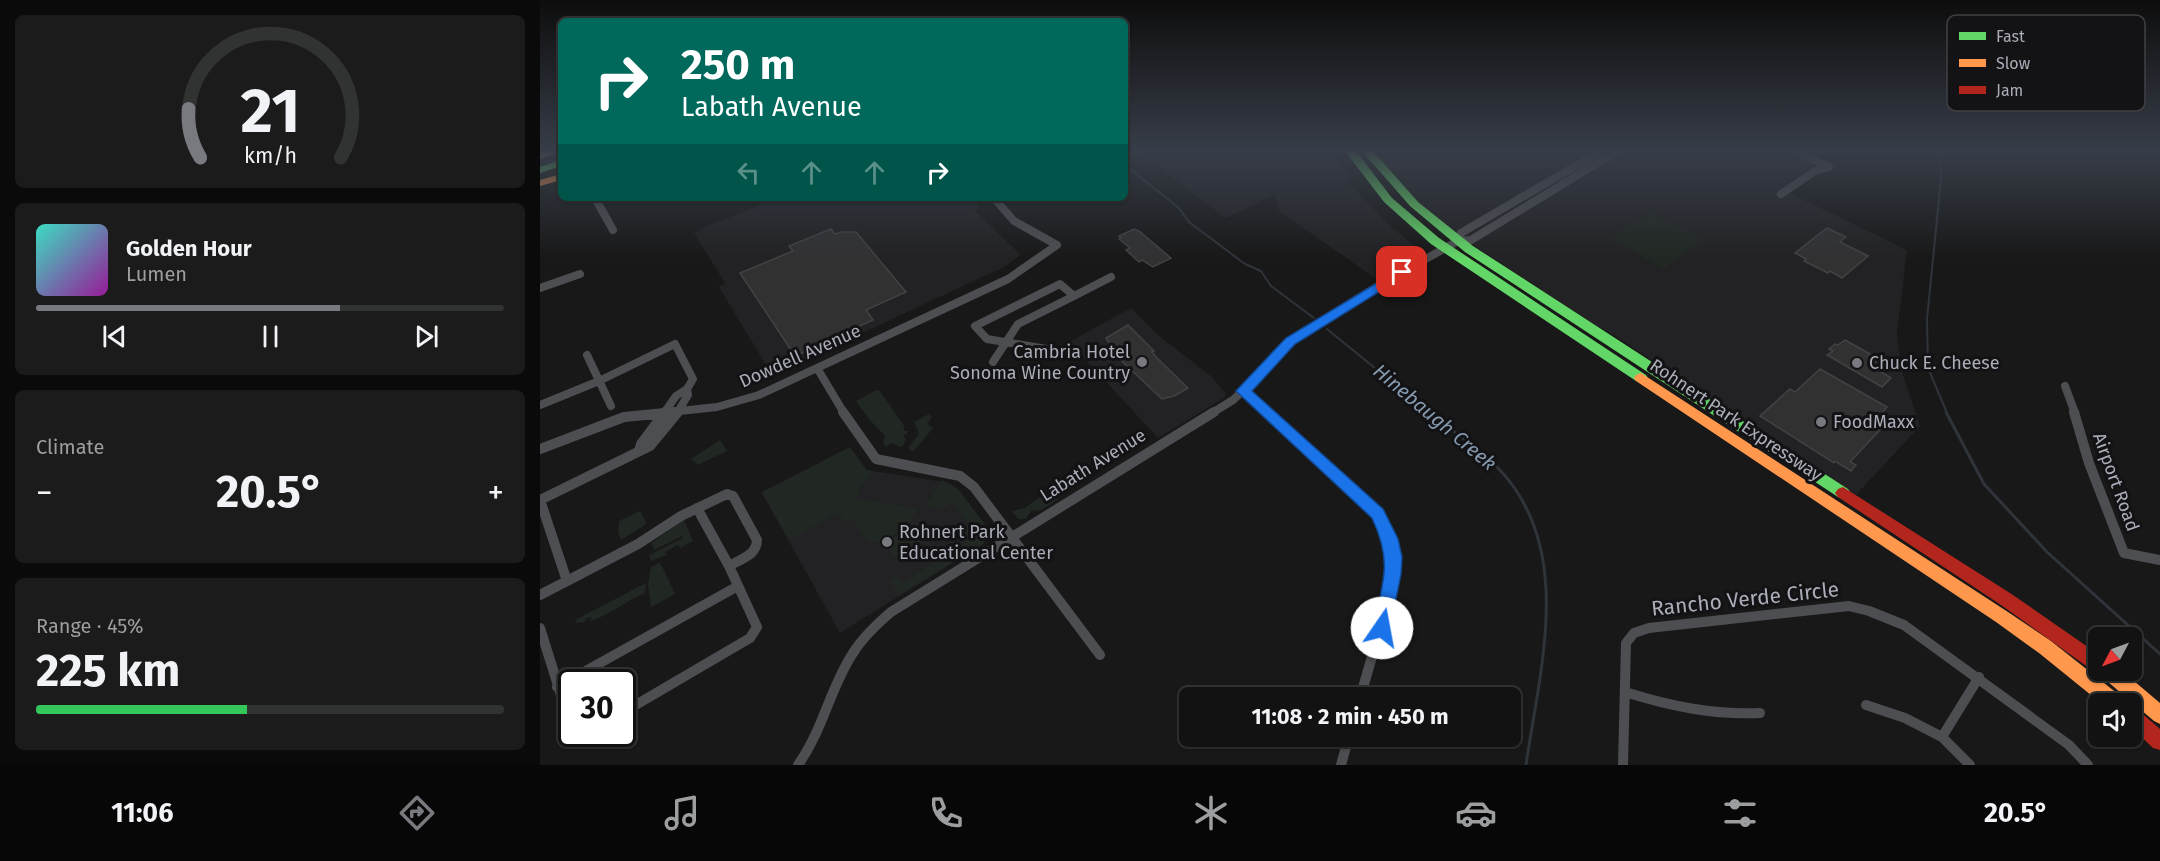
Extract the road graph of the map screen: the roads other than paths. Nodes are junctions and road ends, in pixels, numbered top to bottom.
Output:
1 (1375, 187) edge
2 (1395, 187) edge
3 (1541, 187) edge
4 (1559, 187) edge
5 (1792, 187) edge
6 (1781, 194) dead end
7 (597, 201) edge
8 (996, 201) edge
9 (613, 230) dead end
10 (1458, 241) junction
11 (1445, 248) junction
12 (579, 274) dead end
13 (1111, 277) dead end
14 (540, 288) edge
15 (1074, 296) junction
16 (1005, 342) junction
17 (1058, 351) dead end
18 (587, 355) dead end
19 (993, 362) dead end
20 (817, 368) junction
21 (599, 381) junction
22 (2065, 386) dead end
23 (687, 389) junction
24 (1243, 391) junction
25 (540, 405) edge
26 (611, 406) dead end
27 (665, 413) junction
28 (676, 413) junction
29 (1735, 424) junction
30 (1723, 432) junction
31 (540, 449) edge
32 (639, 451) junction
33 (1844, 493) junction
34 (540, 500) edge
35 (1833, 505) junction
36 (697, 508) junction
37 (1011, 537) junction
38 (2160, 560) edge
39 (729, 566) junction
40 (567, 581) junction
41 (738, 586) junction
42 (540, 595) edge
43 (540, 628) edge
44 (1100, 656) dead end
45 (2088, 657) edge
46 (1979, 677) junction
47 (2120, 681) edge
48 (557, 687) junction
49 (1364, 687) edge
50 (558, 690) edge
51 (1625, 692) junction
52 (2103, 693) edge
53 (636, 705) edge
54 (1866, 705) dead end
55 (1760, 713) dead end
56 (2160, 715) edge
57 (2142, 725) edge
58 (1942, 737) junction
59 (2160, 741) edge
60 (1346, 747) edge
61 (798, 765) edge
62 (1341, 765) edge
63 (1623, 765) edge
64 (1970, 765) edge
65 (2088, 765) edge

1 - 11 main road, Rohnert Park Expressway
2 - 10 main road, Rohnert Park Expressway
3 - 10 street, Labath Avenue
4 - 10 street, Labath Avenue
5 - 6 street
7 - 9 street
8 - 20 street, Dowdell Avenue
10 - 11 street, Labath Avenue
10 - 29 main road, Rohnert Park Expressway
11 - 24 street, Labath Avenue
11 - 30 main road, Rohnert Park Expressway
12 - 14 street
13 - 15 street
15 - 16 street
15 - 16 street
16 - 17 street
16 - 19 street
18 - 21 street
20 - 28 street, Dowdell Avenue
20 - 37 street
21 - 23 street
21 - 25 street
21 - 26 street
22 - 38 street, Airport Road
23 - 27 street
23 - 28 street
24 - 37 street, Labath Avenue
24 - 49 street
27 - 28 street, Dowdell Avenue
27 - 31 street, Dowdell Avenue
27 - 32 street
28 - 32 street
29 - 30 main road
29 - 33 main road, Rohnert Park Expressway
30 - 35 main road, Rohnert Park Expressway
32 - 34 street
33 - 35 main road
33 - 45 main road, Rohnert Park Expressway
34 - 40 street
35 - 52 main road, Rohnert Park Expressway
36 - 39 street
36 - 39 street
36 - 40 street
37 - 44 street
37 - 61 street, Labath Avenue
39 - 41 street
40 - 42 street
41 - 48 street
41 - 53 street
43 - 48 street
46 - 51 street, Rancho Verde Circle
46 - 58 street
46 - 65 street, Rancho Verde Circle
47 - 56 main road
48 - 50 street
51 - 55 street
51 - 63 street, Rancho Verde Circle
54 - 58 street
57 - 59 main road
58 - 64 street
60 - 62 street

